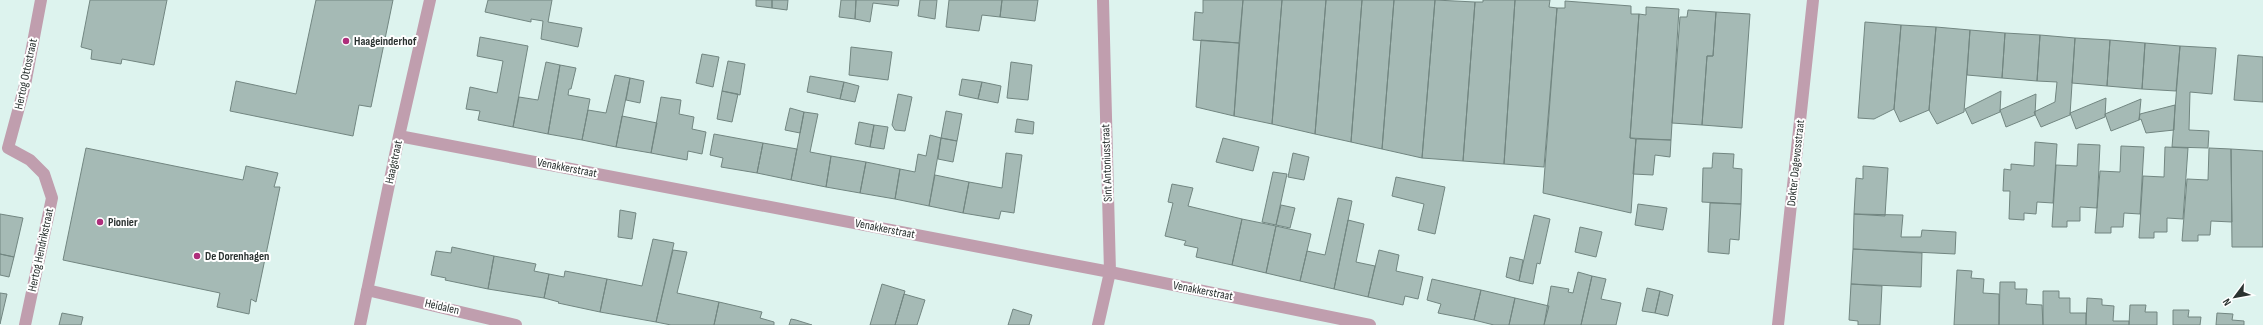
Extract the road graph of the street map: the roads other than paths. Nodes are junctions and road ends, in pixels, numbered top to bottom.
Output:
1 (41, 0) edge
2 (430, 0) edge
3 (1103, 0) edge
4 (1813, 0) edge
5 (399, 136) junction
6 (4, 148) edge
7 (1110, 272) junction
8 (367, 290) junction
9 (25, 325) edge
10 (360, 325) edge
11 (516, 325) edge
12 (1098, 325) edge
13 (1370, 325) edge
14 (1778, 325) edge

1 - 6 street, Hertog Ottostraat
2 - 5 street, Haagstraat
3 - 7 street, Sint Antoniusstraat
4 - 14 street, Dokter Dagevosstraat
5 - 7 street, Venakkerstraat
5 - 8 street, Haagstraat
6 - 9 street, Hertog Hendrikstraat
7 - 12 street, Sint Antoniusstraat
7 - 13 street, Venakkerstraat
8 - 10 street, Haagstraat
8 - 11 street, Heidalen

